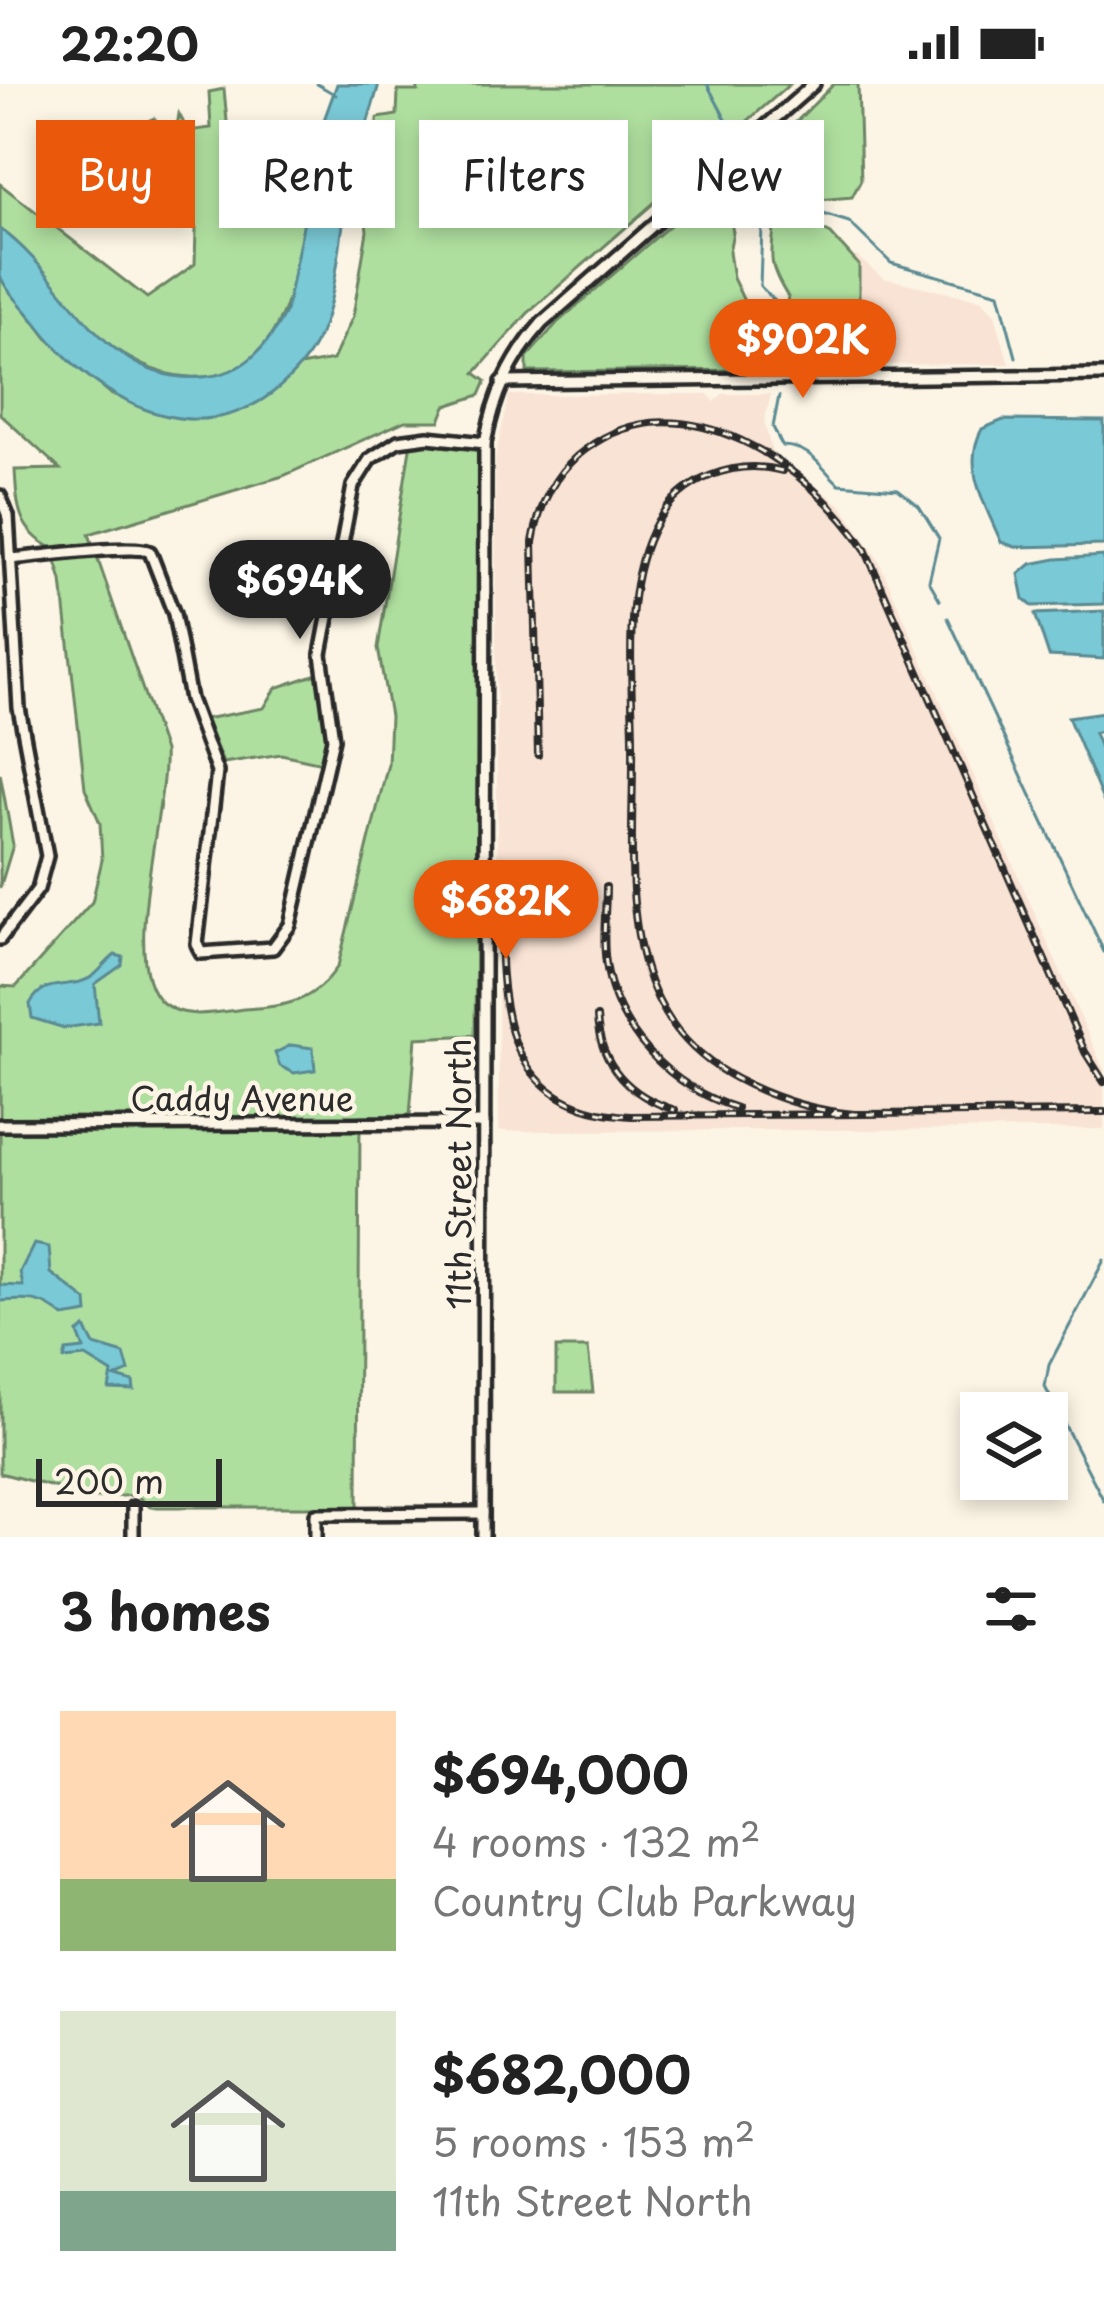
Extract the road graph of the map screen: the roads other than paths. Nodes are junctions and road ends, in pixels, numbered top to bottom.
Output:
1 (814, 84) edge
2 (1104, 375) edge
3 (502, 382) junction
4 (485, 443) junction
5 (0, 496) edge
6 (11, 559) junction
7 (16, 650) junction
8 (0, 651) edge
9 (0, 939) edge
10 (484, 1124) junction
11 (0, 1125) edge
12 (133, 1507) dead end
13 (483, 1513) junction
14 (133, 1537) edge
15 (316, 1537) edge
16 (483, 1537) edge

1 - 3 street, 11th Street North
2 - 3 street
3 - 4 street, 11th Street North
4 - 6 street
4 - 10 street, 11th Street North
5 - 6 street
6 - 7 street
7 - 8 street
7 - 9 street
10 - 11 street, Caddy Avenue
10 - 13 street, 11th Street North
12 - 14 street
13 - 15 street
13 - 16 street, 11th Street North

